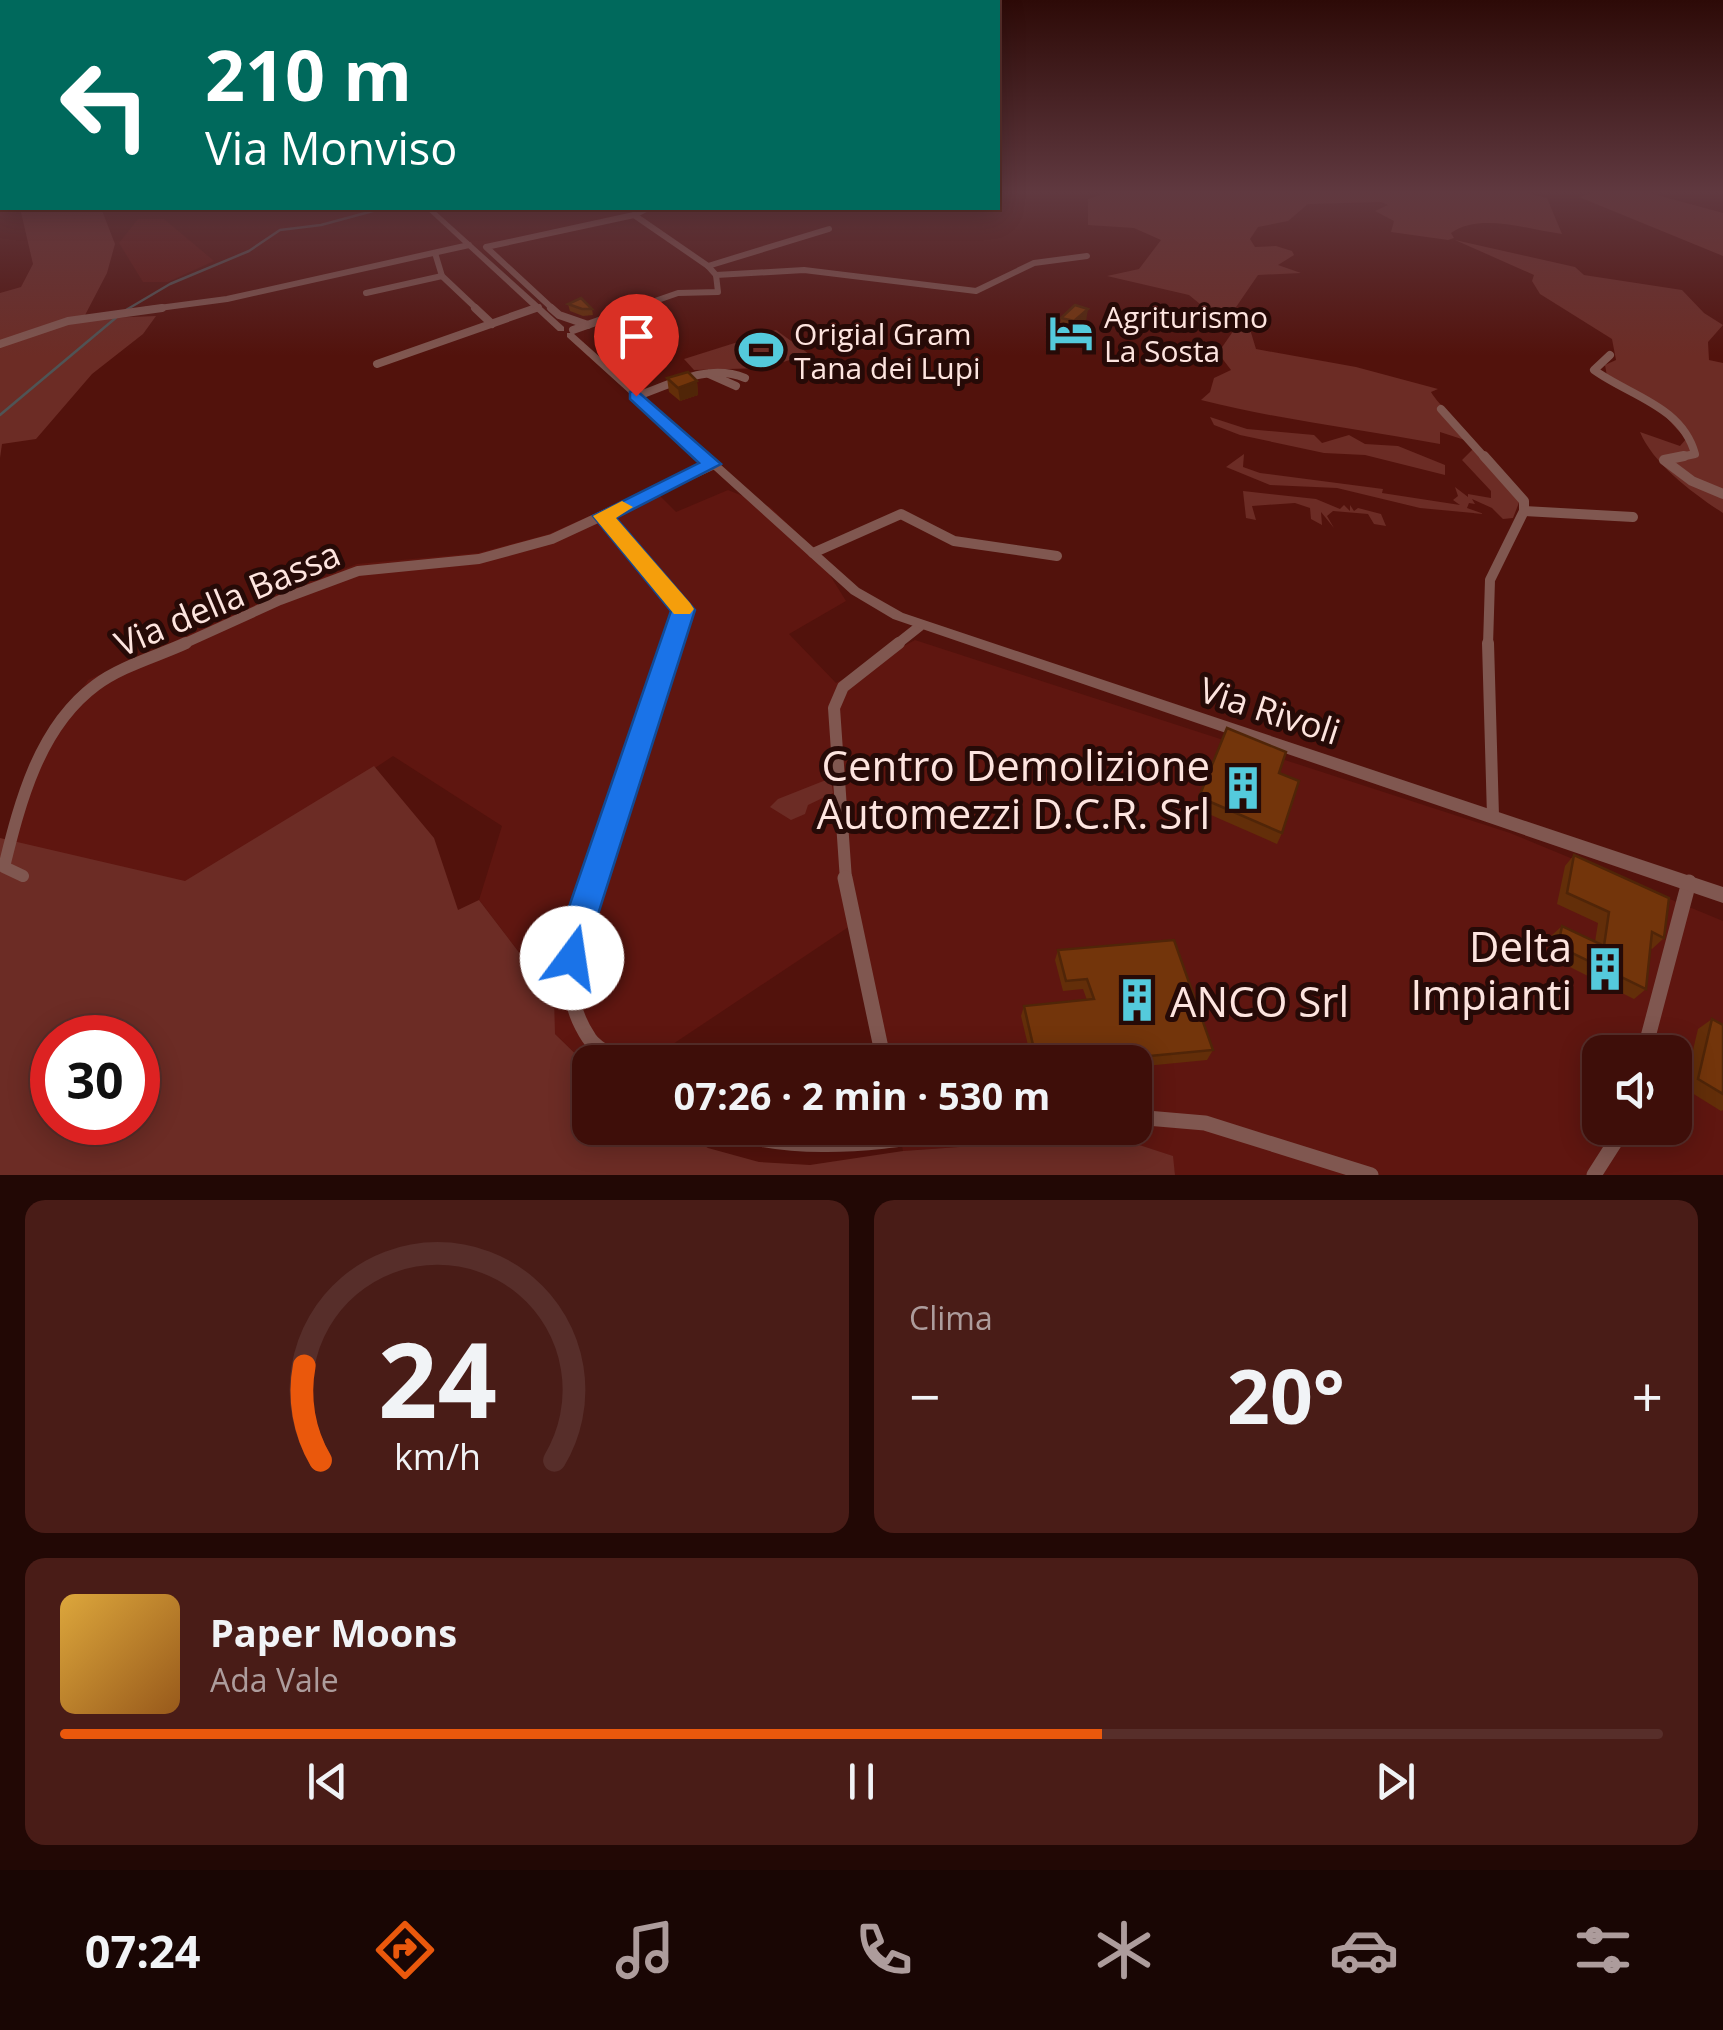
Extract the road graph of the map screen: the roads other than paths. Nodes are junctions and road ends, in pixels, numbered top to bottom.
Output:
1 (490, 247) edge
2 (680, 247) edge
3 (771, 247) edge
4 (472, 248) joint
5 (435, 253) junction
6 (1088, 256) dead end
7 (708, 266) junction
8 (716, 275) junction
9 (442, 276) junction
10 (366, 293) dead end
11 (540, 308) junction
12 (492, 324) junction
13 (588, 325) junction
14 (568, 331) junction
15 (0, 344) edge
16 (1610, 354) dead end
17 (377, 364) dead end
18 (708, 374) junction
19 (745, 378) dead end
20 (736, 386) dead end
21 (636, 396) junction
22 (1441, 409) dead end
23 (712, 464) junction
24 (1723, 494) edge
25 (1524, 511) junction
26 (604, 516) junction
27 (1633, 517) dead end
28 (813, 553) junction
29 (1057, 556) dead end
30 (920, 626) junction
31 (1493, 816) junction
32 (22, 876) dead end
33 (1688, 882) junction
34 (1723, 896) edge
35 (1648, 1035) edge
36 (596, 1045) edge
37 (880, 1045) edge
38 (1152, 1118) edge
39 (1616, 1145) edge
40 (1371, 1175) edge
41 (1594, 1175) edge

1 - 13 street
2 - 7 street
3 - 7 street
4 - 5 street
4 - 11 street, Via Rivoli
5 - 9 street
5 - 15 street
6 - 8 street
7 - 8 street
8 - 13 street
9 - 10 street
9 - 12 street
11 - 12 street
11 - 14 street, Via Rivoli
12 - 17 street
13 - 14 street
14 - 21 street, Via Rivoli
16 - 24 street
18 - 19 street
18 - 20 street
18 - 21 street
21 - 23 street, Via Rivoli
22 - 25 street
23 - 26 street, Via della Bassa
23 - 28 street, Via Rivoli
25 - 27 street
25 - 31 street
26 - 32 street, Via della Bassa
26 - 36 street
28 - 29 street
28 - 30 street, Via Rivoli
30 - 31 street, Via Rivoli
30 - 37 street
31 - 33 street, Via Rivoli
33 - 34 street, Via Rivoli
33 - 35 street
38 - 40 street
39 - 41 street

